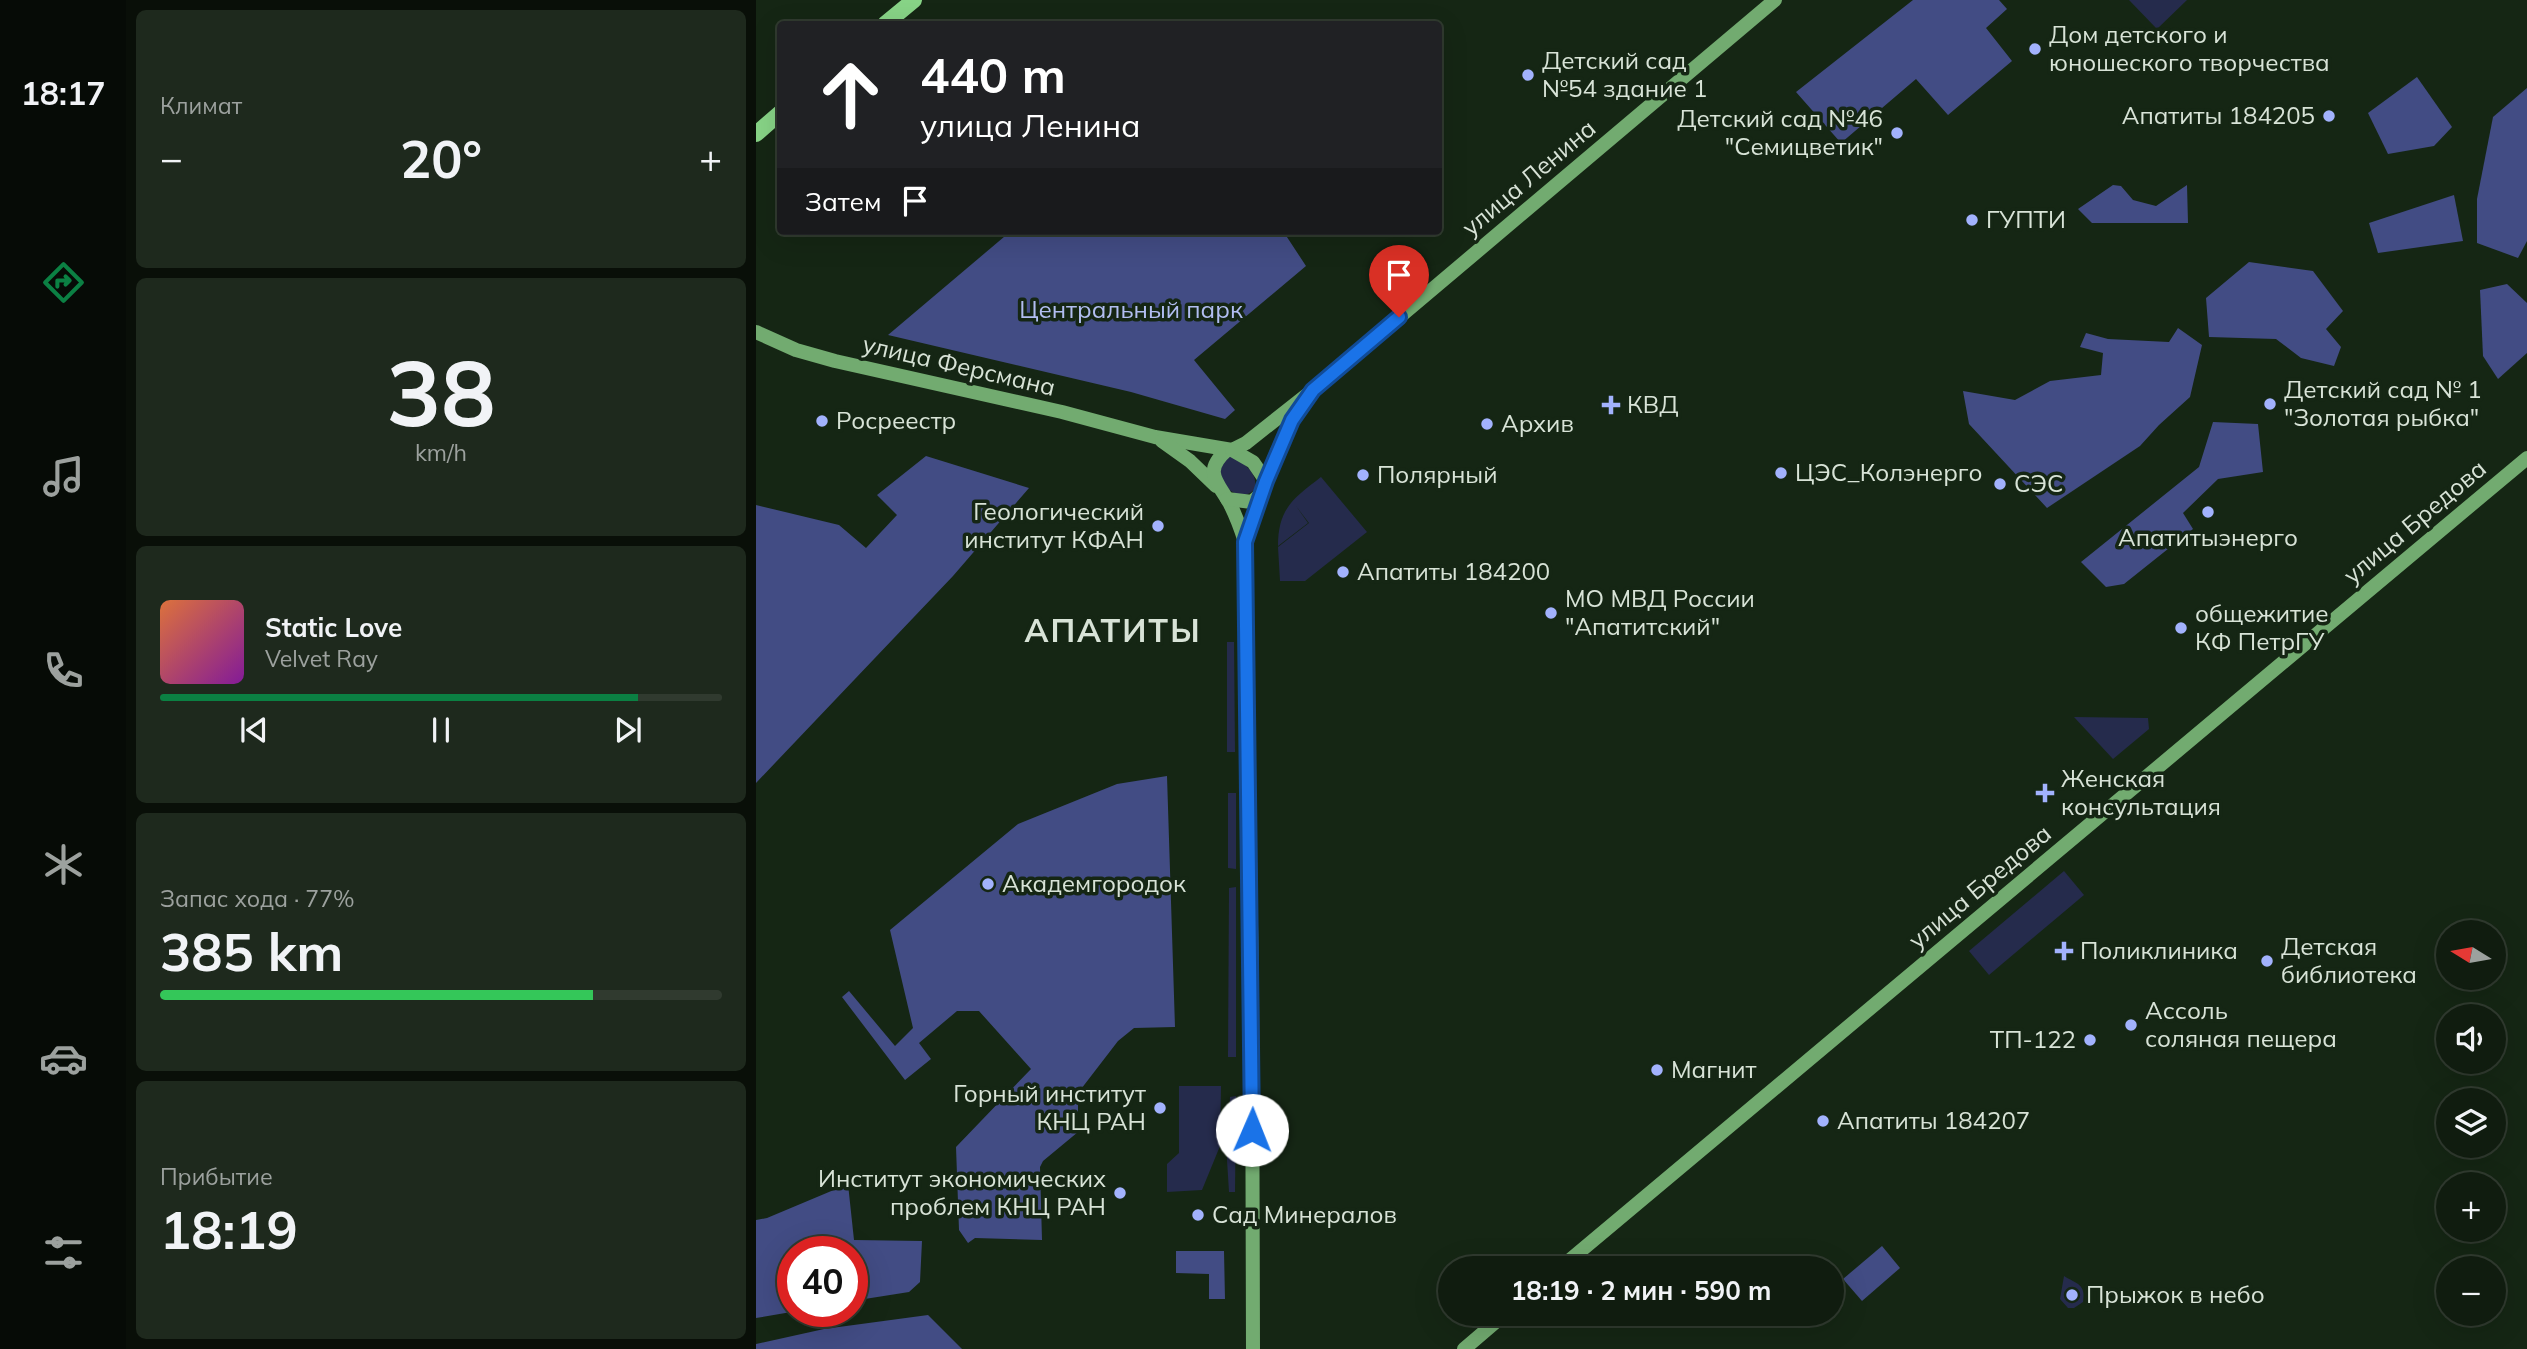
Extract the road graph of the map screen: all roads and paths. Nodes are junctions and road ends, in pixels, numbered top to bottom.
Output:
1 (914, 0) edge
2 (1775, 0) edge
3 (889, 21) edge
4 (777, 116) edge
5 (756, 134) edge
6 (756, 332) edge
7 (1313, 390) junction
8 (1155, 436) junction
9 (1230, 450) junction
10 (2527, 458) edge
11 (1217, 486) junction
12 (1265, 486) junction
13 (1227, 499) junction
14 (1245, 542) junction
15 (1575, 1256) edge
16 (1491, 1326) edge
17 (1253, 1349) edge
18 (1464, 1349) edge

1 - 3 main road
2 - 7 street, улица Ленина
4 - 5 main road
6 - 8 street, улица Ферсмана
7 - 9 street, улица Ленина
7 - 12 street, улица Ленина
8 - 9 street, улица Ферсмана
8 - 11 street, улица Ферсмана
9 - 11 street
9 - 12 street
10 - 15 street, улица Бредова
11 - 13 street
12 - 13 street
12 - 14 street
13 - 14 street
14 - 17 street
16 - 18 street

